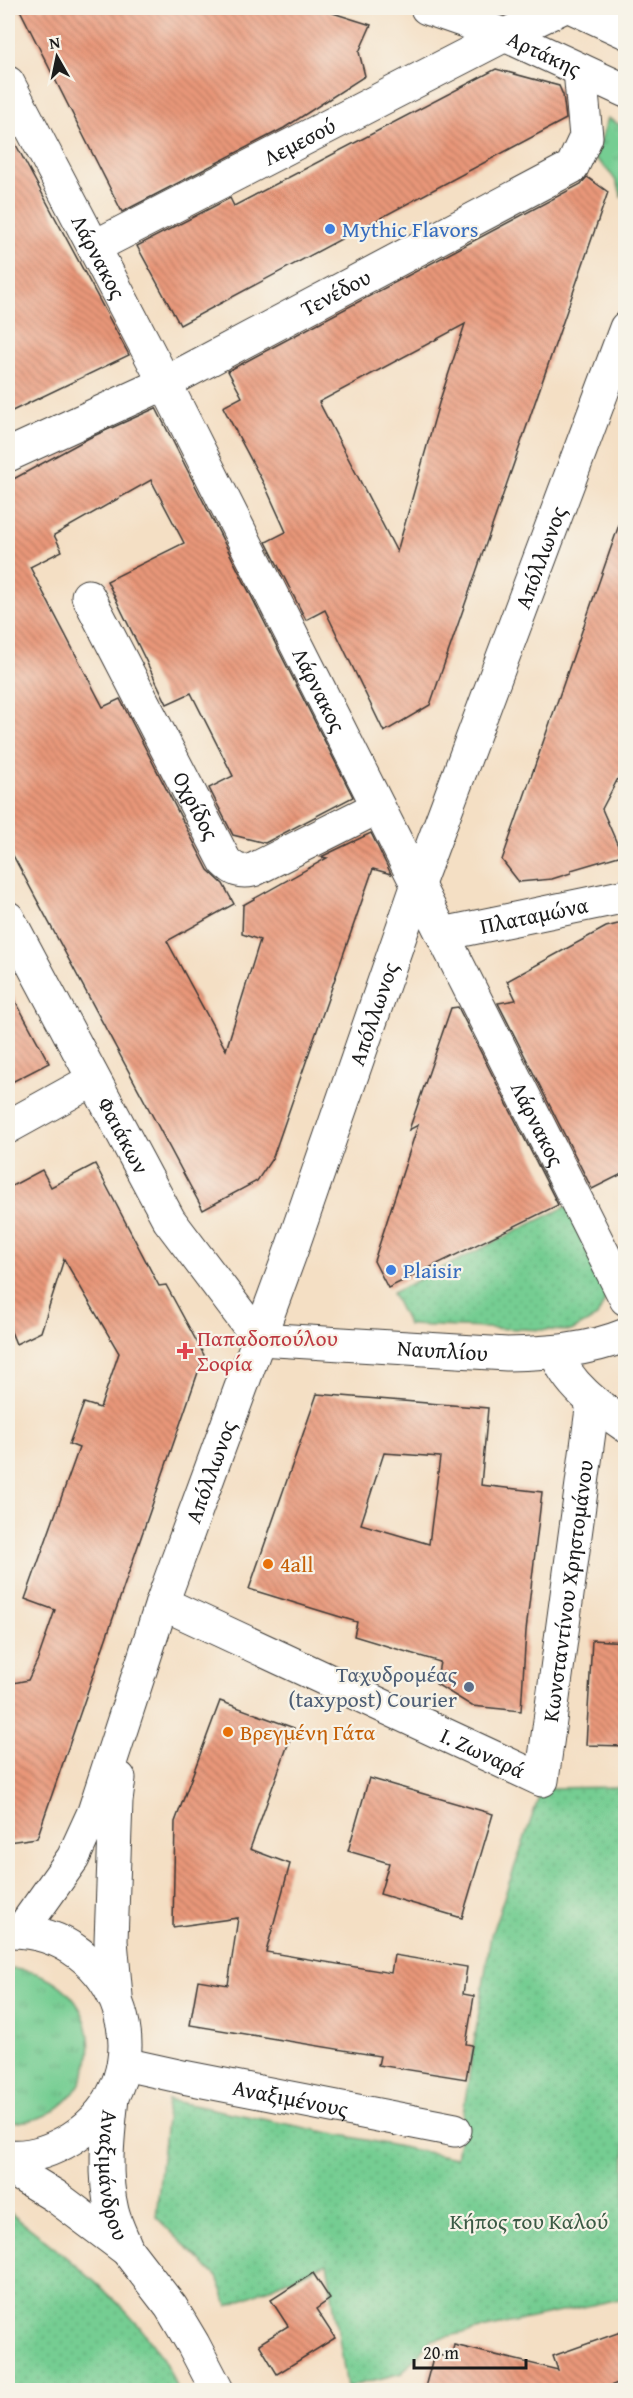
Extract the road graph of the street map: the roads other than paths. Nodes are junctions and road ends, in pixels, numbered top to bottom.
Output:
1 (427, 8) edge
2 (561, 8) edge
3 (574, 8) edge
4 (626, 32) edge
5 (505, 35) junction
6 (580, 70) junction
7 (626, 91) edge
8 (10, 95) edge
9 (94, 247) junction
10 (626, 328) edge
11 (165, 383) junction
12 (8, 455) edge
13 (88, 596) dead end
14 (378, 807) junction
15 (418, 884) junction
16 (626, 896) edge
17 (8, 918) edge
18 (442, 934) junction
19 (93, 1080) junction
20 (8, 1127) edge
21 (626, 1299) edge
22 (626, 1335) edge
23 (260, 1340) junction
24 (556, 1352) junction
25 (593, 1402) junction
26 (626, 1426) edge
27 (162, 1603) junction
28 (130, 1705) junction
29 (542, 1780) joint
30 (14, 1931) edge
31 (116, 1996) junction
32 (124, 2064) junction
33 (112, 2098) junction
34 (455, 2130) dead end
35 (8, 2156) edge
36 (8, 2167) edge
37 (127, 2250) junction
38 (217, 2391) edge

1 - 5 street, Αρτάκης
2 - 5 street, Λεμεσού
3 - 4 street
5 - 6 street, Αρτάκης
5 - 9 street, Λεμεσού
6 - 7 street, Αρτάκης
6 - 11 street, Τενέδου
8 - 9 street, Λάρνακος
9 - 11 street, Λάρνακος
10 - 15 street, Απόλλωνος
11 - 12 street, Τενέδου
11 - 14 street, Λάρνακος
13 - 14 street, Οχρίδος
14 - 15 street, Λάρνακος
15 - 18 street, Λάρνακος
15 - 23 street, Απόλλωνος
16 - 18 street, Πλαταμώνα
17 - 19 street, Φαιάκων
18 - 21 street, Λάρνακος
19 - 20 street
19 - 23 street, Φαιάκων
22 - 24 street, Ναυπλίου
23 - 24 street, Ναυπλίου
23 - 27 street, Απόλλωνος
24 - 25 street
25 - 26 street
25 - 29 street, Κωνσταντίνου Χρηστομάνου
27 - 28 street, Απόλλωνος
27 - 29 street, Ι. Ζωναρά
28 - 30 street, Απόλλωνος
28 - 31 street, Απόλλωνος
30 - 31 street
31 - 32 street
32 - 33 street
32 - 34 street, Αναξιμένους
33 - 35 street
33 - 37 street, Αναξιμάνδρου
36 - 37 street, Αναξιμάνδρου
37 - 38 street, Αναξιμάνδρου

